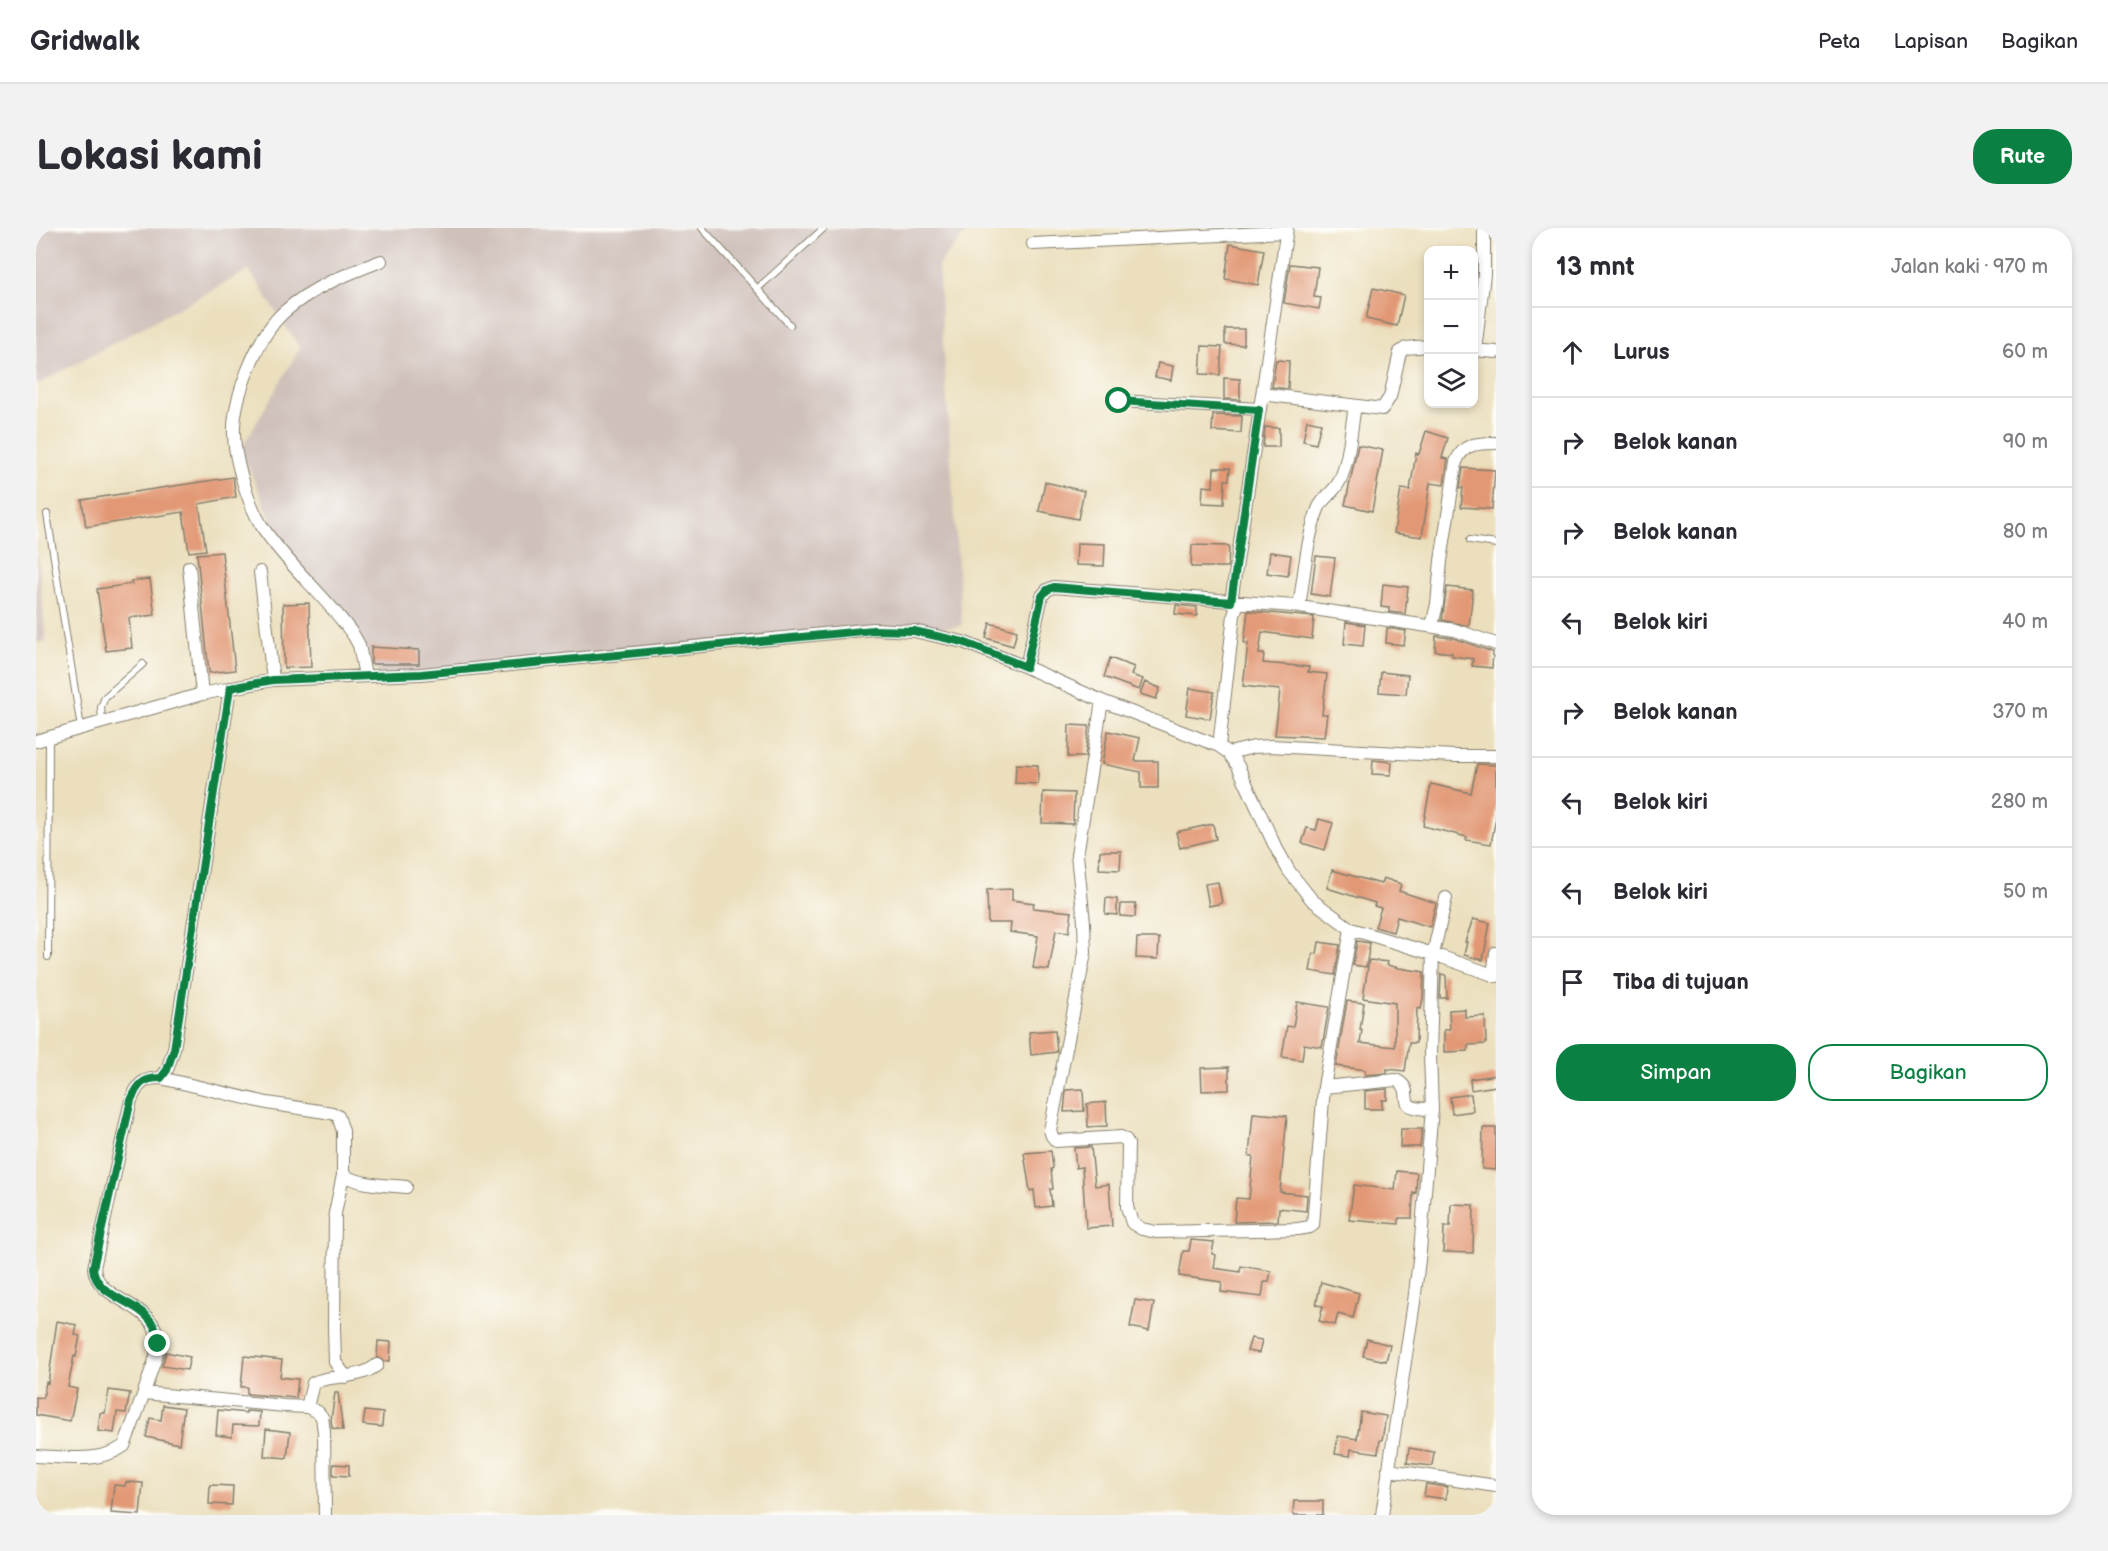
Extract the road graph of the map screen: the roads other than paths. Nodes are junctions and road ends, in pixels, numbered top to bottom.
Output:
1 (702, 228) edge
2 (824, 228) edge
3 (1484, 228) edge
4 (1286, 230) edge
5 (1033, 244) dead end
6 (381, 261) dead end
7 (757, 289) junction
8 (1478, 320) edge
9 (790, 325) dead end
10 (1424, 346) edge
11 (1478, 350) edge
12 (1496, 352) edge
13 (1262, 394) junction
14 (1119, 401) dead end
15 (1355, 406) junction
16 (1259, 410) junction
17 (1496, 443) edge
18 (47, 514) dead end
19 (1470, 540) dead end
20 (1496, 544) edge
21 (189, 567) dead end
22 (260, 572) dead end
23 (1234, 602) junction
24 (1299, 607) junction
25 (1432, 626) junction
26 (1496, 644) edge
27 (143, 664) dead end
28 (1026, 667) junction
29 (364, 676) junction
30 (273, 680) junction
31 (230, 688) junction
32 (202, 694) junction
33 (1102, 701) junction
34 (102, 723) junction
35 (81, 728) junction
36 (49, 737) junction
37 (36, 741) edge
38 (1224, 749) junction
39 (1496, 756) edge
40 (1446, 898) dead end
41 (1351, 929) junction
42 (1496, 953) edge
43 (1433, 954) junction
44 (48, 957) dead end
45 (1494, 976) edge
46 (161, 1078) junction
47 (1324, 1087) junction
48 (1432, 1109) junction
49 (343, 1175) junction
50 (406, 1187) dead end
51 (377, 1365) dead end
52 (346, 1377) junction
53 (144, 1393) junction
54 (307, 1407) junction
55 (36, 1456) edge
56 (1388, 1470) junction
57 (1496, 1486) edge
58 (326, 1515) edge
59 (1382, 1515) edge

1 - 7 lane
2 - 7 lane
3 - 8 street
4 - 5 street
4 - 13 street
6 - 29 street
7 - 9 lane
10 - 15 street
11 - 12 street
13 - 15 street
13 - 16 street
14 - 16 street
15 - 24 street
16 - 23 street
17 - 25 street
18 - 35 lane
19 - 20 lane
21 - 32 street
22 - 30 street
23 - 24 street
23 - 28 street
23 - 38 street
24 - 25 street
25 - 26 street
27 - 34 lane
28 - 29 street
28 - 33 street
29 - 30 street
30 - 31 street
31 - 32 street
31 - 46 street
32 - 34 street
33 - 38 street
33 - 47 street
34 - 35 street
35 - 36 street
36 - 37 street
36 - 44 lane
38 - 39 street
38 - 41 street
40 - 43 street
41 - 43 street
41 - 47 street
42 - 45 street
43 - 45 street
43 - 48 street
46 - 49 street
46 - 53 street
47 - 48 street
48 - 56 street
49 - 50 street
49 - 52 street
51 - 52 street
52 - 54 street
53 - 54 street
53 - 55 street
54 - 58 street
56 - 57 street
56 - 59 street

